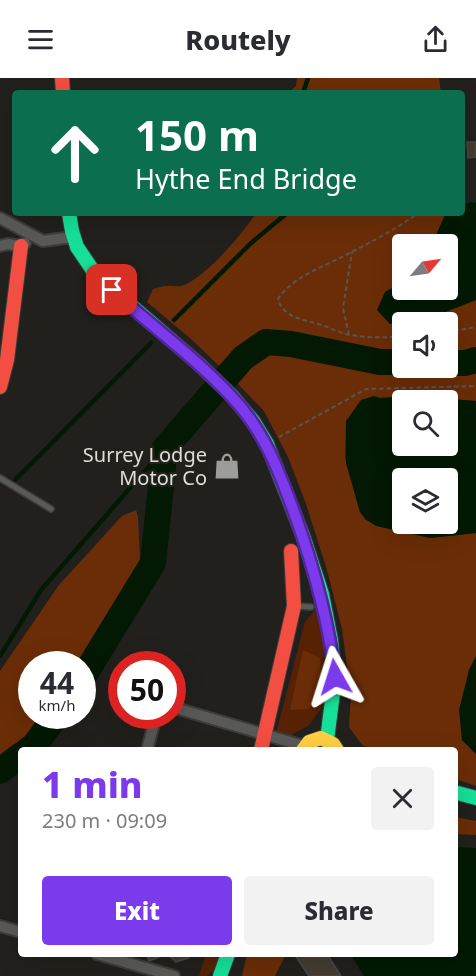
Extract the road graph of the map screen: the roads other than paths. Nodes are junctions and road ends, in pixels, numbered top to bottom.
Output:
1 (69, 216) edge
2 (0, 218) edge
3 (32, 236) junction
4 (72, 237) junction
5 (0, 246) edge
6 (21, 246) junction
7 (0, 387) edge
8 (0, 478) edge
9 (51, 509) dead end
10 (291, 551) dead end
11 (294, 606) junction
12 (310, 607) dead end
13 (186, 711) edge
14 (153, 729) edge
15 (265, 733) junction
16 (332, 745) edge
17 (148, 747) edge
18 (262, 747) edge
19 (300, 747) edge
20 (304, 747) edge
21 (458, 793) edge
22 (476, 798) edge
23 (0, 926) edge
24 (18, 931) edge
25 (108, 957) edge
26 (227, 957) edge
27 (174, 976) edge
28 (220, 976) edge

1 - 4 main road
2 - 3 street
3 - 4 street
3 - 6 street
4 - 16 main road
5 - 6 street
6 - 7 main road
8 - 9 lane
10 - 11 main road
11 - 12 lane
11 - 15 main road
13 - 15 street
14 - 17 street
15 - 18 main road
15 - 19 street
16 - 20 main road
21 - 22 main road
23 - 24 street
25 - 27 street
26 - 28 main road

